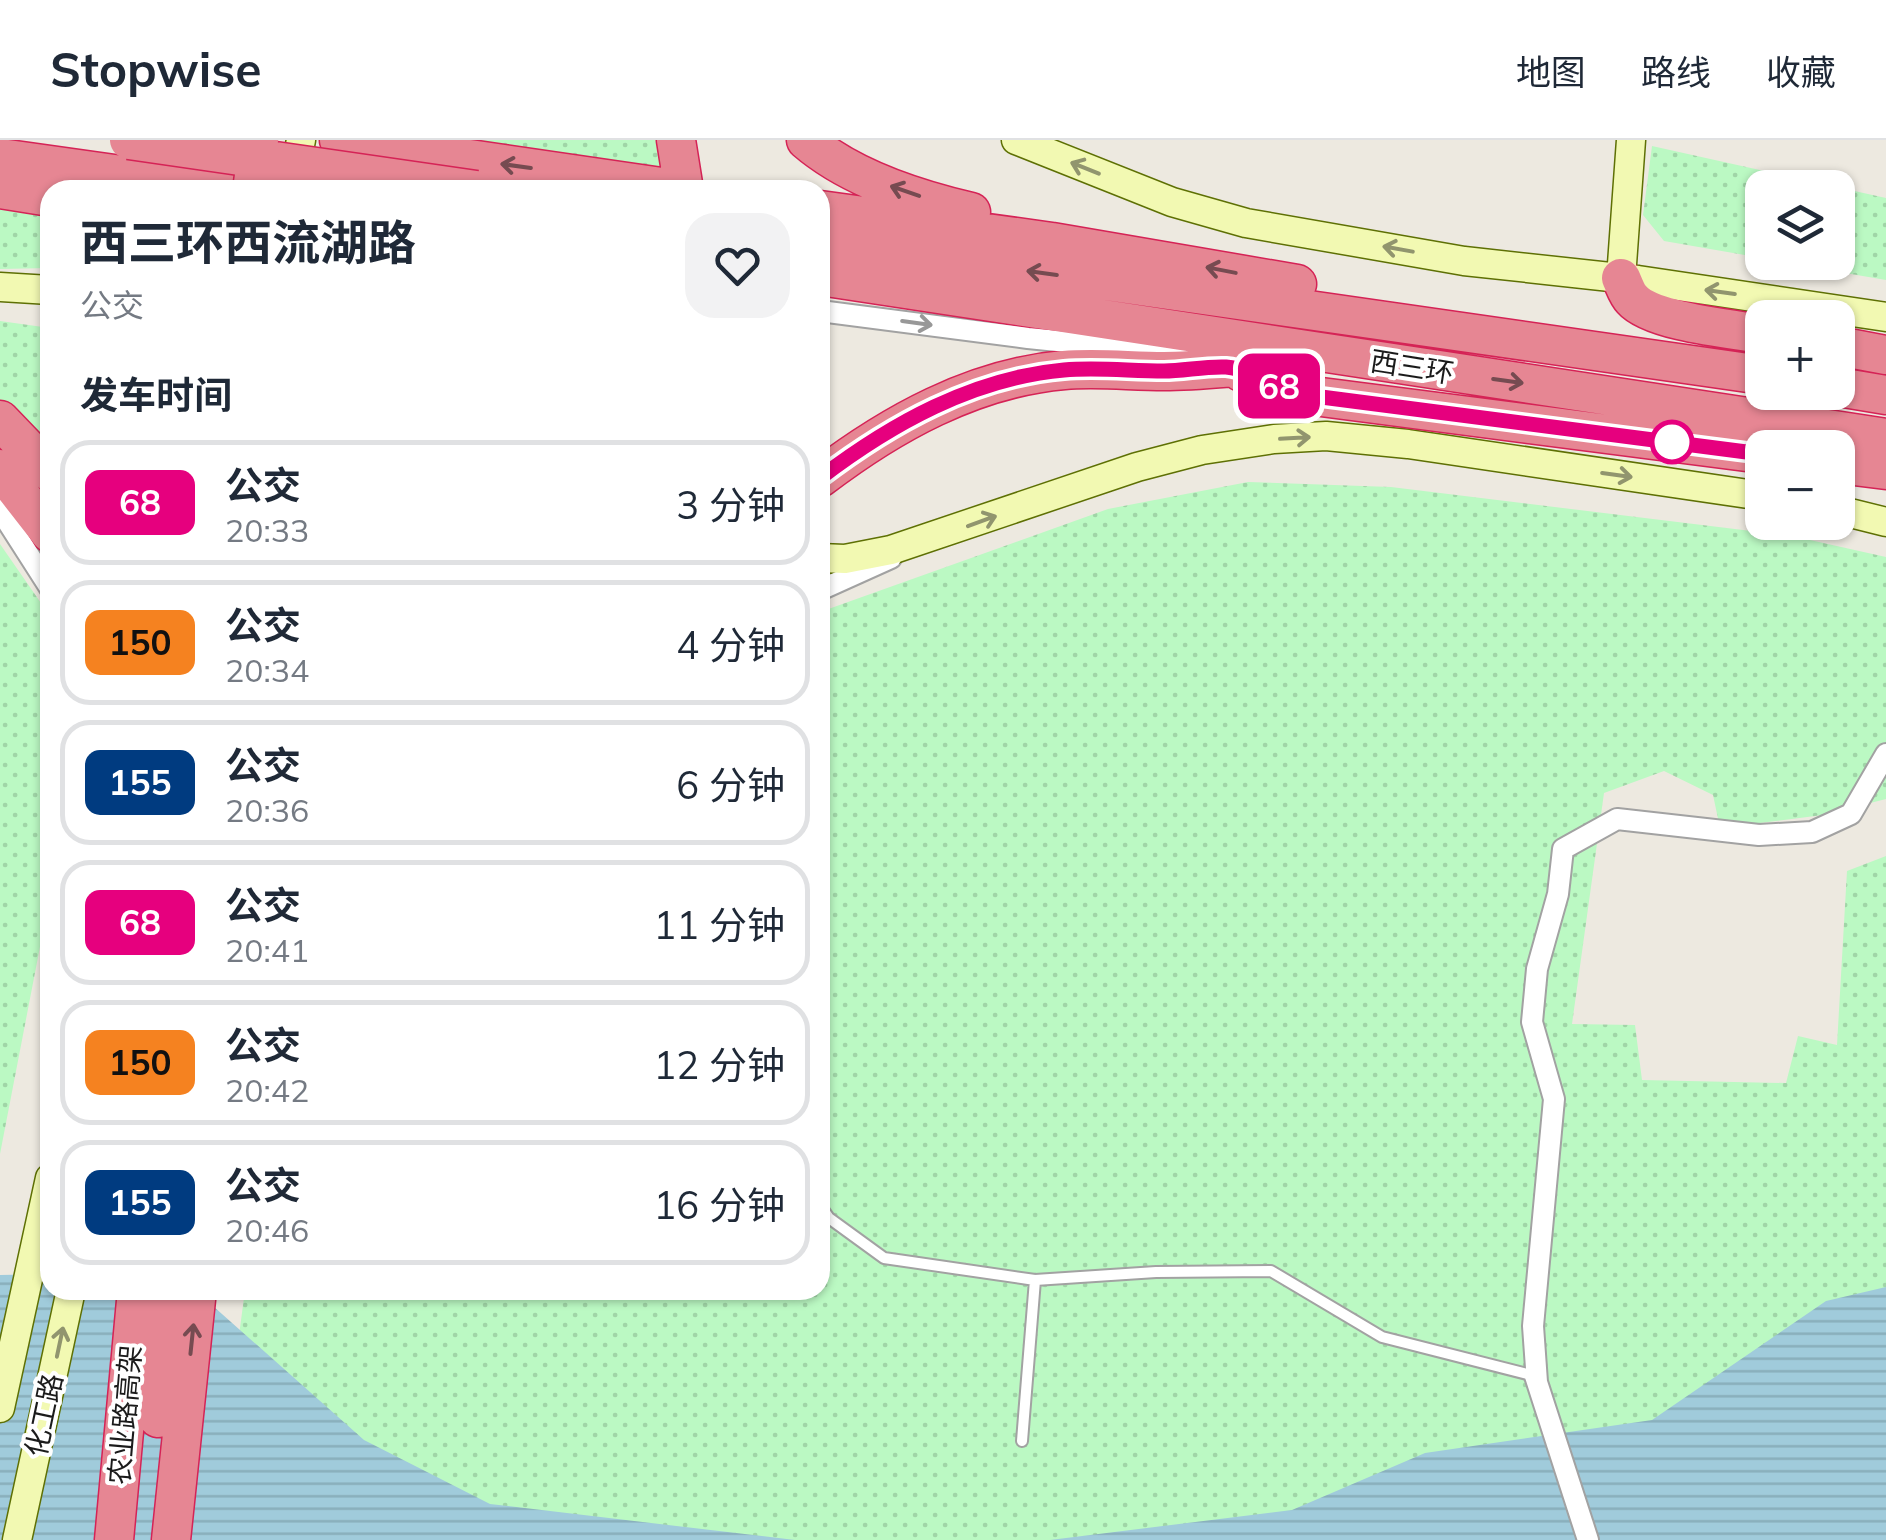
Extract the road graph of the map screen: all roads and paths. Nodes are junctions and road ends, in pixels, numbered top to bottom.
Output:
1 (129, 140) edge
2 (238, 140) edge
3 (259, 140) edge
4 (292, 140) edge
5 (301, 140) edge
6 (339, 140) edge
7 (676, 140) edge
8 (806, 140) edge
9 (1016, 140) edge
10 (1630, 140) edge
11 (0, 158) edge
12 (158, 180) edge
13 (232, 180) edge
14 (253, 180) edge
15 (289, 180) edge
16 (291, 180) edge
17 (407, 180) edge
18 (614, 180) edge
19 (682, 180) edge
20 (0, 190) edge
21 (40, 195) edge
22 (830, 212) edge
23 (830, 242) edge
24 (830, 276) edge
25 (1621, 278) junction
26 (0, 287) edge
27 (40, 289) edge
28 (1170, 293) junction
29 (830, 312) edge
30 (1886, 317) edge
31 (1745, 331) edge
32 (1855, 349) edge
33 (1886, 355) edge
34 (1402, 365) junction
35 (1229, 367) junction
36 (1114, 368) junction
37 (1745, 373) edge
38 (1855, 390) edge
39 (1886, 395) edge
40 (0, 420) edge
41 (1886, 438) edge
42 (830, 448) edge
43 (1745, 452) edge
44 (40, 462) edge
45 (1855, 466) edge
46 (0, 469) edge
47 (1886, 470) edge
48 (830, 471) edge
49 (1745, 494) edge
50 (0, 510) edge
51 (1855, 514) edge
52 (40, 520) edge
53 (1886, 522) edge
54 (944, 535) junction
55 (830, 558) edge
56 (40, 572) edge
57 (830, 586) edge
58 (1886, 754) edge
59 (830, 1219) edge
60 (40, 1229) edge
61 (1035, 1280) junction
62 (69, 1300) edge
63 (136, 1300) edge
64 (169, 1300) edge
65 (195, 1300) edge
66 (1536, 1379) junction
67 (0, 1408) edge
68 (1022, 1441) dead end
69 (17, 1540) edge
70 (114, 1540) edge
71 (146, 1540) edge
72 (171, 1540) edge
73 (1588, 1540) edge

1 - 17 highway, bridge
2 - 13 main road
3 - 14 highway, bridge
4 - 15 highway
5 - 16 main road
18 -> 6 highway
7 - 19 highway
28 -> 8 highway
25 -> 9 main road
10 - 25 main road
11 - 12 highway
20 - 21 highway
22 - 28 highway
28 -> 23 highway, 西三环
24 - 28 highway, 西三环
30 -> 25 main road
25 - 31 highway
26 - 27 main road
28 - 34 highway, 西三环
37 -> 28 highway, 西三环
29 -> 35 street
32 - 33 highway
34 - 35 highway
34 -> 41 highway, 西三环
35 - 36 highway
35 - 43 highway
36 - 42 highway
36 - 48 highway
38 - 39 highway
40 - 44 highway
45 - 47 highway
46 - 52 highway
54 -> 49 main road
50 - 56 street
51 - 53 main road
54 - 55 main road
54 - 57 street
58 - 66 street
59 - 61 lane
60 - 67 main road, 化工路
61 - 66 lane
61 - 68 lane
69 -> 62 main road, 化工路
63 - 70 highway, 农业路高架
64 - 71 highway, 农业路高架
72 -> 65 highway
66 - 73 street

